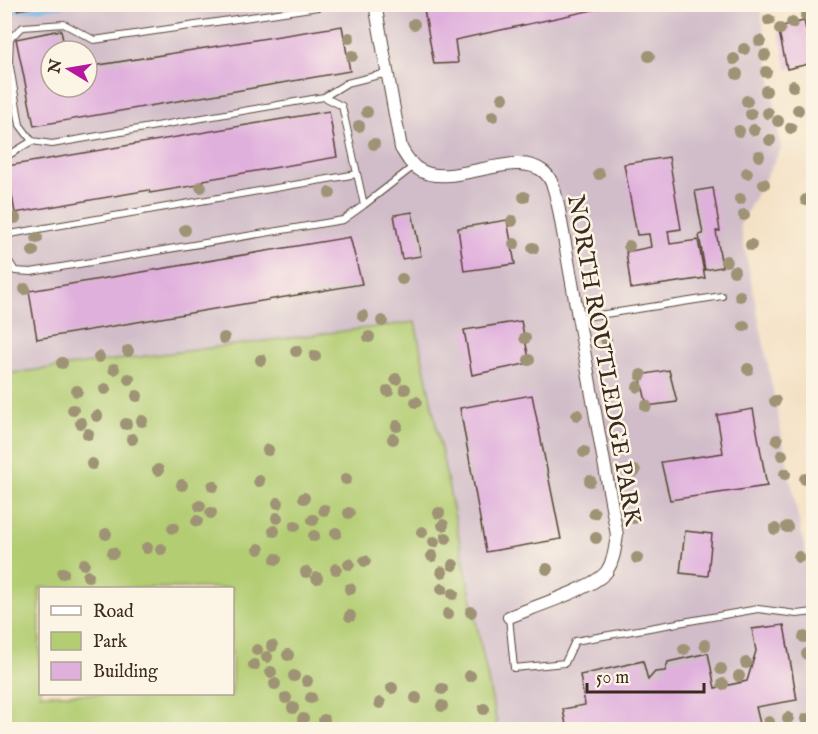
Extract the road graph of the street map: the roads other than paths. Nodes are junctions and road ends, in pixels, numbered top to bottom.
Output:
1 (321, 4) edge
2 (375, 4) edge
3 (387, 73) junction
4 (324, 97) junction
5 (32, 141) junction
6 (4, 158) edge
7 (414, 166) junction
8 (357, 174) junction
9 (364, 205) junction
10 (4, 235) edge
11 (4, 253) edge
12 (722, 297) dead end
13 (579, 318) junction
14 (813, 612) edge
15 (509, 617) joint

1 - 5 lane
2 - 3 street
3 - 4 lane
3 - 7 street
4 - 5 lane
4 - 8 lane
5 - 6 lane
7 - 9 lane
7 - 13 street, NORTH ROUTLEDGE PARK
8 - 9 lane
8 - 10 lane
9 - 11 lane
12 - 13 lane
13 - 15 street, NORTH ROUTLEDGE PARK
14 - 15 lane

